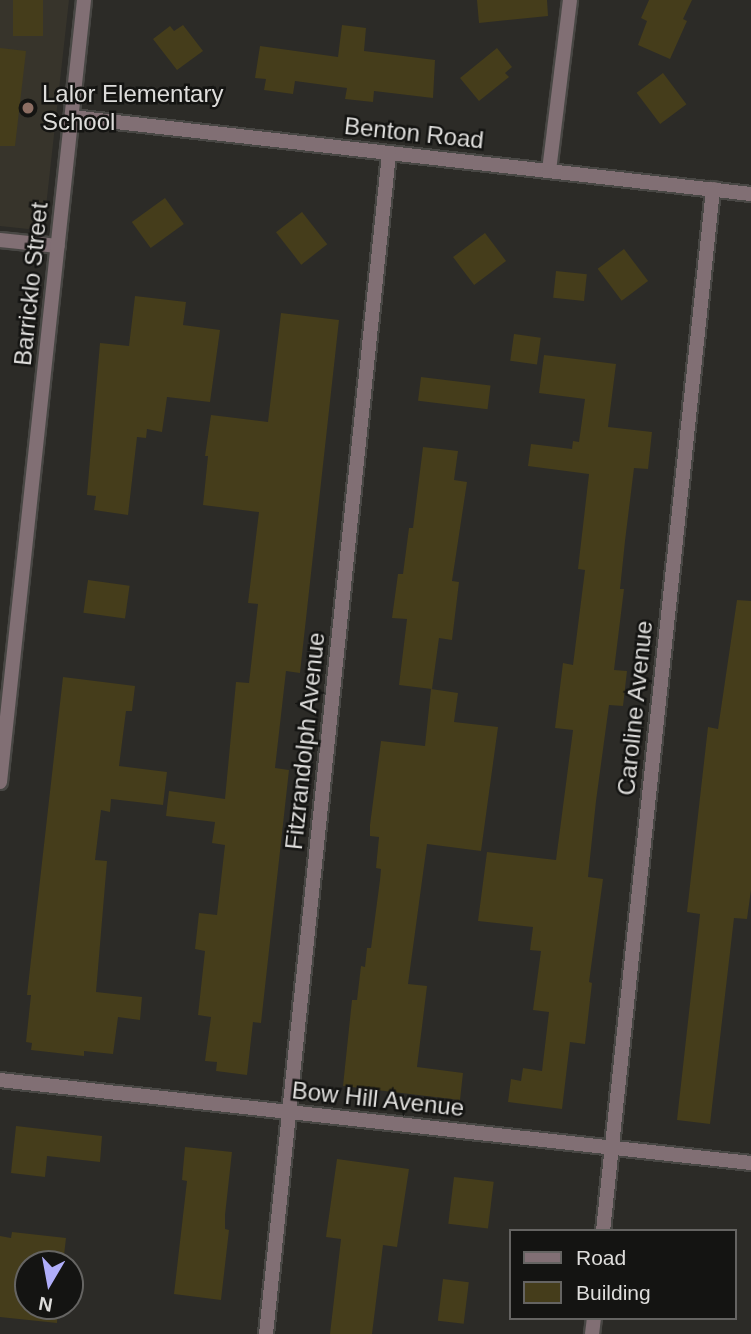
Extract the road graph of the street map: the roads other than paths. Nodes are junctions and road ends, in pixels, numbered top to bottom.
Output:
1 (84, 0) edge
2 (570, 0) edge
3 (72, 117) junction
4 (389, 153) junction
5 (549, 171) junction
6 (713, 189) junction
7 (751, 194) edge
8 (0, 240) edge
9 (58, 246) junction
10 (0, 782) edge
11 (0, 1080) edge
12 (289, 1112) junction
13 (612, 1147) junction
14 (751, 1163) edge
15 (603, 1229) edge
16 (266, 1334) edge

1 - 3 street, Barricklo Street
2 - 5 street
3 - 4 street, Benton Road
3 - 9 street, Barricklo Street
4 - 5 street, Benton Road
4 - 12 street, Fitzrandolph Avenue
5 - 6 street, Benton Road
6 - 7 street, Benton Road
6 - 13 street, Caroline Avenue
8 - 9 street
9 - 10 street, Barricklo Street
11 - 12 street, Bow Hill Avenue
12 - 13 street, Bow Hill Avenue
12 - 16 street, Fitzrandolph Avenue
13 - 14 street, Bow Hill Avenue
13 - 15 street, Caroline Avenue

